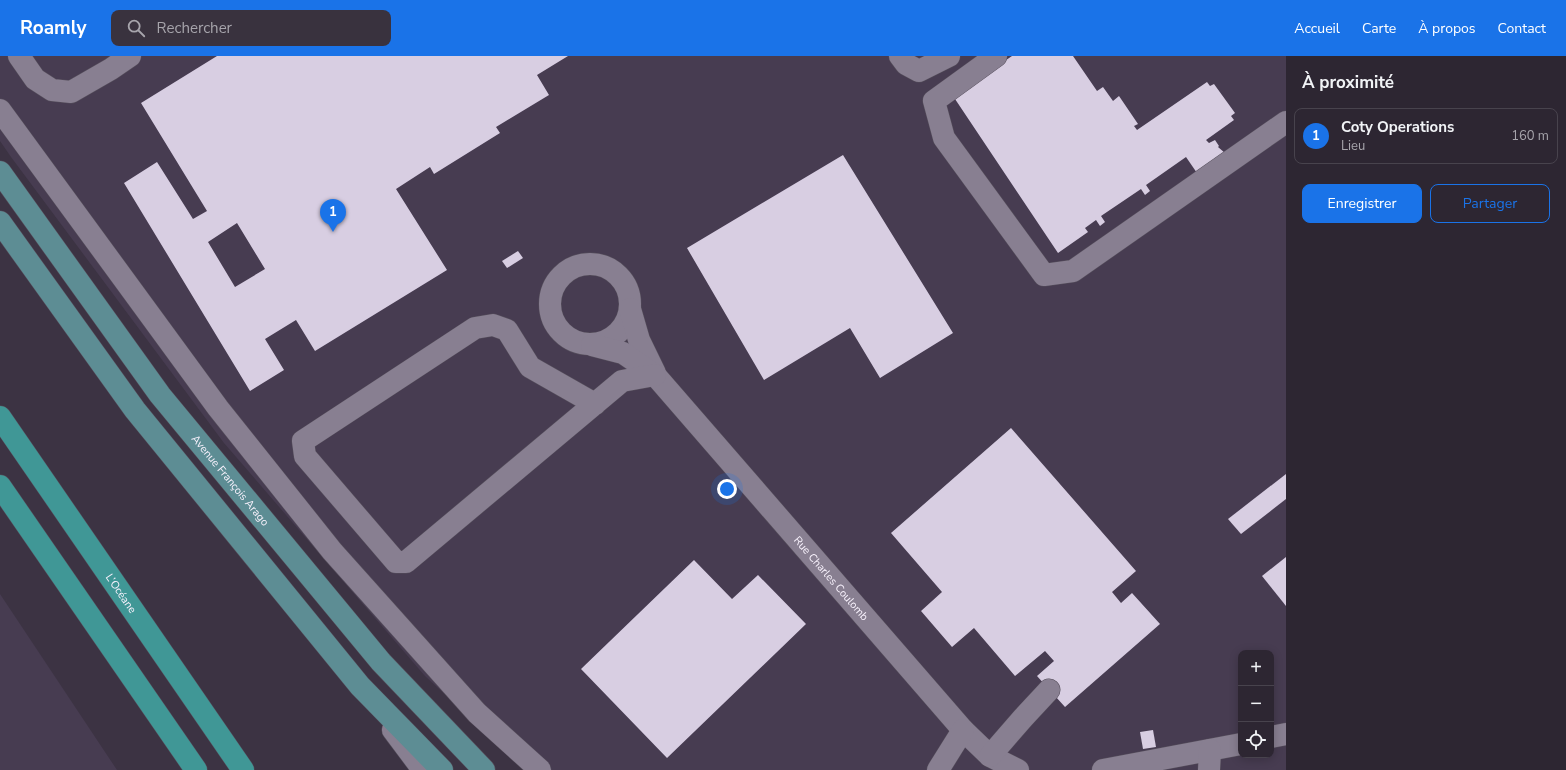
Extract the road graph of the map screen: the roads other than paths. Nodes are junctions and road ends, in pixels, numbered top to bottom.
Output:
1 (19, 56) edge
2 (130, 56) edge
3 (900, 56) edge
4 (996, 56) edge
5 (946, 57) edge
6 (0, 110) edge
7 (1286, 122) edge
8 (0, 172) edge
9 (0, 222) edge
10 (630, 309) junction
11 (592, 345) junction
12 (655, 374) junction
13 (595, 404) junction
14 (0, 417) edge
15 (0, 486) edge
16 (360, 686) junction
17 (1050, 690) dead end
18 (963, 730) junction
19 (1286, 734) edge
20 (1274, 736) edge
21 (1238, 746) edge
22 (990, 756) junction
23 (1210, 760) edge
24 (196, 770) edge
25 (243, 770) edge
26 (423, 770) edge
27 (442, 770) edge
28 (484, 770) edge
29 (540, 770) edge
30 (938, 770) edge
31 (1018, 770) edge
32 (1103, 770) edge

1 - 2 street
3 - 5 street
4 - 7 street
6 - 29 street
8 - 28 main road, Avenue François Arago
9 - 16 main road
10 - 11 street
10 - 11 street, Rue Charles Coulomb
10 - 12 street, Rue Charles Coulomb
11 - 12 street, Rue Charles Coulomb
12 - 13 street
12 - 18 street, Rue Charles Coulomb
13 - 13 street
14 - 25 highway, L’Océane
15 - 24 highway
16 - 26 street
16 - 27 main road
17 - 22 street
18 - 22 street, Rue Charles Coulomb
18 - 30 street
19 - 20 street
21 - 23 street
22 - 31 street, Rue Charles Coulomb
23 - 32 street

